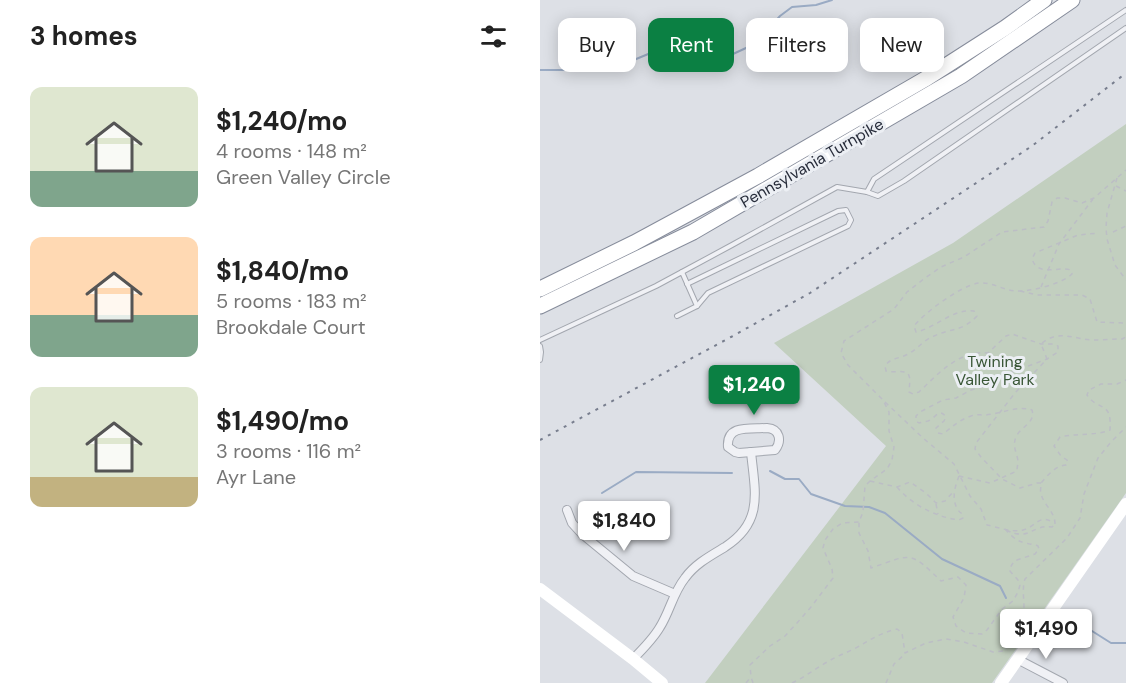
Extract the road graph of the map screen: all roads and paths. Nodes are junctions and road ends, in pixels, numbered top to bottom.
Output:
1 (1044, 0) edge
2 (1072, 0) edge
3 (1126, 10) edge
4 (1126, 28) edge
5 (1126, 170) edge
6 (1118, 177) junction
7 (1116, 185) junction
8 (1126, 191) edge
9 (867, 192) junction
10 (1094, 198) junction
11 (1126, 226) edge
12 (1113, 232) dead end
13 (1099, 233) dead end
14 (1059, 244) junction
15 (1048, 270) junction
16 (682, 272) junction
17 (1126, 280) edge
18 (687, 284) junction
19 (1041, 288) junction
20 (540, 289) edge
21 (1016, 291) junction
22 (540, 306) edge
23 (697, 306) junction
24 (677, 316) dead end
25 (1126, 325) edge
26 (1126, 337) edge
27 (540, 340) edge
28 (1041, 344) junction
29 (540, 346) edge
30 (1047, 359) junction
31 (540, 360) edge
32 (1126, 380) edge
33 (883, 400) junction
34 (1000, 412) junction
35 (1126, 427) edge
36 (751, 452) junction
37 (959, 476) junction
38 (1002, 479) junction
39 (870, 481) junction
40 (1041, 483) junction
41 (897, 487) junction
42 (953, 491) junction
43 (936, 503) junction
44 (1126, 504) edge
45 (567, 510) dead end
46 (939, 515) junction
47 (859, 522) junction
48 (1055, 524) junction
49 (1005, 530) junction
50 (540, 589) edge
51 (675, 594) junction
52 (905, 653) junction
53 (633, 659) junction
54 (1017, 659) junction
55 (751, 677) junction
56 (662, 683) edge
57 (746, 683) edge
58 (753, 683) edge
59 (792, 683) edge
60 (886, 683) edge
61 (1001, 683) edge
62 (1063, 683) edge

1 - 20 highway, Pennsylvania Turnpike
2 - 22 highway, Pennsylvania Turnpike
3 - 9 lane
4 - 9 lane
5 - 6 path
6 - 7 path
6 - 10 path
7 - 8 path
7 - 17 path
9 - 16 lane
10 - 14 path
10 - 33 path
11 - 12 path
13 - 14 path
14 - 15 path
14 - 15 path
15 - 19 path
15 - 19 path
16 - 18 lane
16 - 27 lane
18 - 23 lane
18 - 23 lane
19 - 21 path
21 - 25 path
21 - 28 path
23 - 24 lane
26 - 28 path
28 - 30 path
28 - 30 path
29 - 31 lane
30 - 34 path
30 - 34 path
32 - 40 path
33 - 37 path
33 - 39 path
34 - 38 path
34 - 38 path
35 - 52 path
36 - 36 street
36 - 51 street
37 - 38 path
37 - 42 path
37 - 49 path
38 - 40 path
39 - 41 path
39 - 47 path
40 - 48 path
41 - 43 path
41 - 46 path
42 - 43 path
42 - 46 path
43 - 46 path
44 - 54 street
45 - 51 street
47 - 49 path
47 - 55 path
48 - 49 path
48 - 49 path
50 - 53 street
51 - 53 street
52 - 59 path
52 - 60 path
53 - 56 street
54 - 61 street
54 - 62 street
55 - 57 path
55 - 58 path

